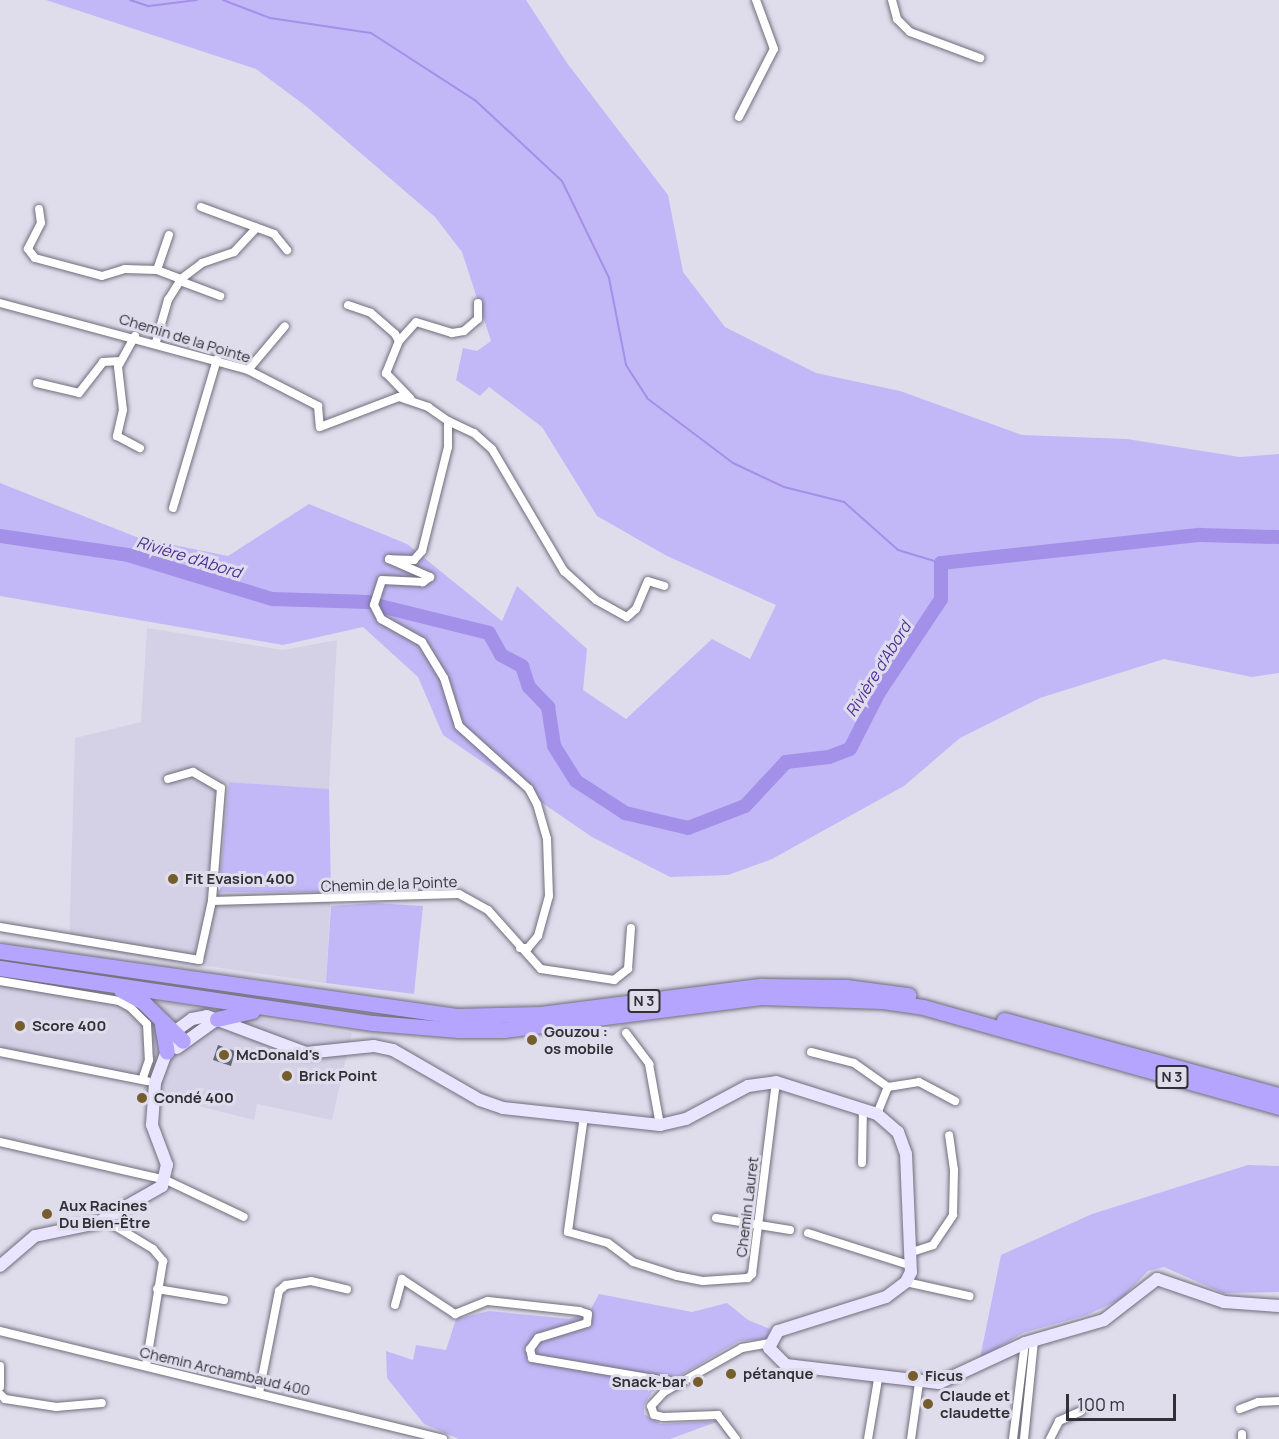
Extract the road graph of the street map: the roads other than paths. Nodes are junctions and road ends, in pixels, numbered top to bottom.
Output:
1 (756, 0) edge
2 (892, 0) edge
3 (980, 58) dead end
4 (739, 117) dead end
5 (201, 207) dead end
6 (39, 209) dead end
7 (256, 228) junction
8 (170, 235) dead end
9 (287, 250) dead end
10 (157, 270) junction
11 (180, 280) junction
12 (220, 296) dead end
13 (0, 303) edge
14 (478, 303) dead end
15 (348, 305) dead end
16 (285, 326) dead end
17 (135, 336) junction
18 (399, 341) junction
19 (156, 342) junction
20 (217, 359) junction
21 (120, 361) junction
22 (248, 370) junction
23 (37, 383) dead end
24 (413, 401) junction
25 (448, 421) junction
26 (140, 448) dead end
27 (173, 508) dead end
28 (664, 586) dead end
29 (168, 779) dead end
30 (213, 901) junction
31 (0, 927) edge
32 (631, 928) dead end
33 (520, 948) junction
34 (0, 951) edge
35 (0, 969) edge
36 (0, 981) edge
37 (217, 1019) junction
38 (373, 1023) junction
39 (626, 1033) dead end
40 (172, 1034) junction
41 (0, 1052) edge
42 (811, 1052) dead end
43 (164, 1058) junction
44 (149, 1060) junction
45 (142, 1080) junction
46 (776, 1082) junction
47 (155, 1083) junction
48 (888, 1087) junction
49 (1279, 1095) edge
50 (955, 1101) dead end
51 (1279, 1107) edge
52 (863, 1108) junction
53 (877, 1113) junction
54 (584, 1116) junction
55 (660, 1125) junction
56 (949, 1135) dead end
57 (0, 1142) edge
58 (862, 1163) dead end
59 (166, 1180) junction
60 (244, 1217) dead end
61 (716, 1218) dead end
62 (105, 1220) junction
63 (758, 1225) junction
64 (790, 1230) dead end
65 (808, 1233) dead end
66 (912, 1252) junction
67 (1, 1263) edge
68 (912, 1266) junction
69 (906, 1282) junction
70 (347, 1288) dead end
71 (158, 1289) junction
72 (969, 1296) dead end
73 (224, 1300) dead end
74 (395, 1305) dead end
75 (1279, 1306) edge
76 (0, 1330) edge
77 (1030, 1341) junction
78 (769, 1343) junction
79 (0, 1366) edge
80 (146, 1366) junction
81 (878, 1379) junction
82 (678, 1383) junction
83 (919, 1383) junction
84 (0, 1387) edge
85 (259, 1393) junction
86 (0, 1394) edge
87 (1279, 1401) edge
88 (102, 1403) dead end
89 (1240, 1409) dead end
90 (1081, 1411) dead end
91 (443, 1439) edge
92 (736, 1439) edge
93 (868, 1439) edge
94 (911, 1439) edge
95 (1013, 1439) edge
96 (1023, 1439) edge
97 (1050, 1439) edge

1 - 4 street
2 - 3 street
5 - 7 street
6 - 10 street
7 - 9 street
7 - 11 street
8 - 10 street
10 - 11 street
11 - 12 street
11 - 19 street
13 - 17 street, Chemin de la Pointe
14 - 18 street
15 - 18 street
16 - 22 street
17 - 19 street, Chemin de la Pointe
17 - 21 street
18 - 24 street
19 - 20 street, Chemin de la Pointe
20 - 22 street, Chemin de la Pointe
20 - 27 street
21 - 23 street
21 - 26 street
22 - 24 street, Chemin de la Pointe
24 - 25 street
25 - 28 street
25 - 33 street
29 - 30 street
30 - 31 street
30 - 33 street, Chemin de la Pointe
32 - 33 street, Chemin de la Pointe
34 - 49 highway, N 3
35 - 38 highway, N 3
35 - 40 highway
36 - 44 street
37 - 38 highway
37 - 40 main road
37 - 54 main road
38 - 51 highway, N 3
39 - 55 street
40 - 43 highway
40 - 43 main road
41 - 45 street
42 - 48 street
43 - 44 street
43 - 47 main road
44 - 45 street
45 - 47 street
46 - 52 main road
46 - 55 main road
46 - 63 street, Chemin Lauret
47 - 59 main road
48 - 50 street
48 - 53 street
52 - 53 main road
52 - 58 street
53 - 66 main road
54 - 55 main road
54 - 63 street, Chemin Lauret
56 - 66 street
57 - 59 street
59 - 60 street
59 - 62 main road
61 - 63 street
62 - 67 main road
62 - 71 street
63 - 64 street
65 - 68 street
66 - 68 main road
68 - 69 main road
69 - 72 street
69 - 78 main road
70 - 85 street
71 - 73 street
71 - 80 street
74 - 82 street
75 - 77 main road
76 - 80 street, Chemin Archambaud 400
77 - 83 main road
77 - 95 street
77 - 96 street
78 - 81 main road
78 - 82 street
79 - 84 street
80 - 85 street, Chemin Archambaud 400
81 - 83 main road
81 - 93 street
82 - 92 street
83 - 94 street
85 - 91 street, Chemin Archambaud 400
86 - 88 street
87 - 89 street
90 - 97 street

